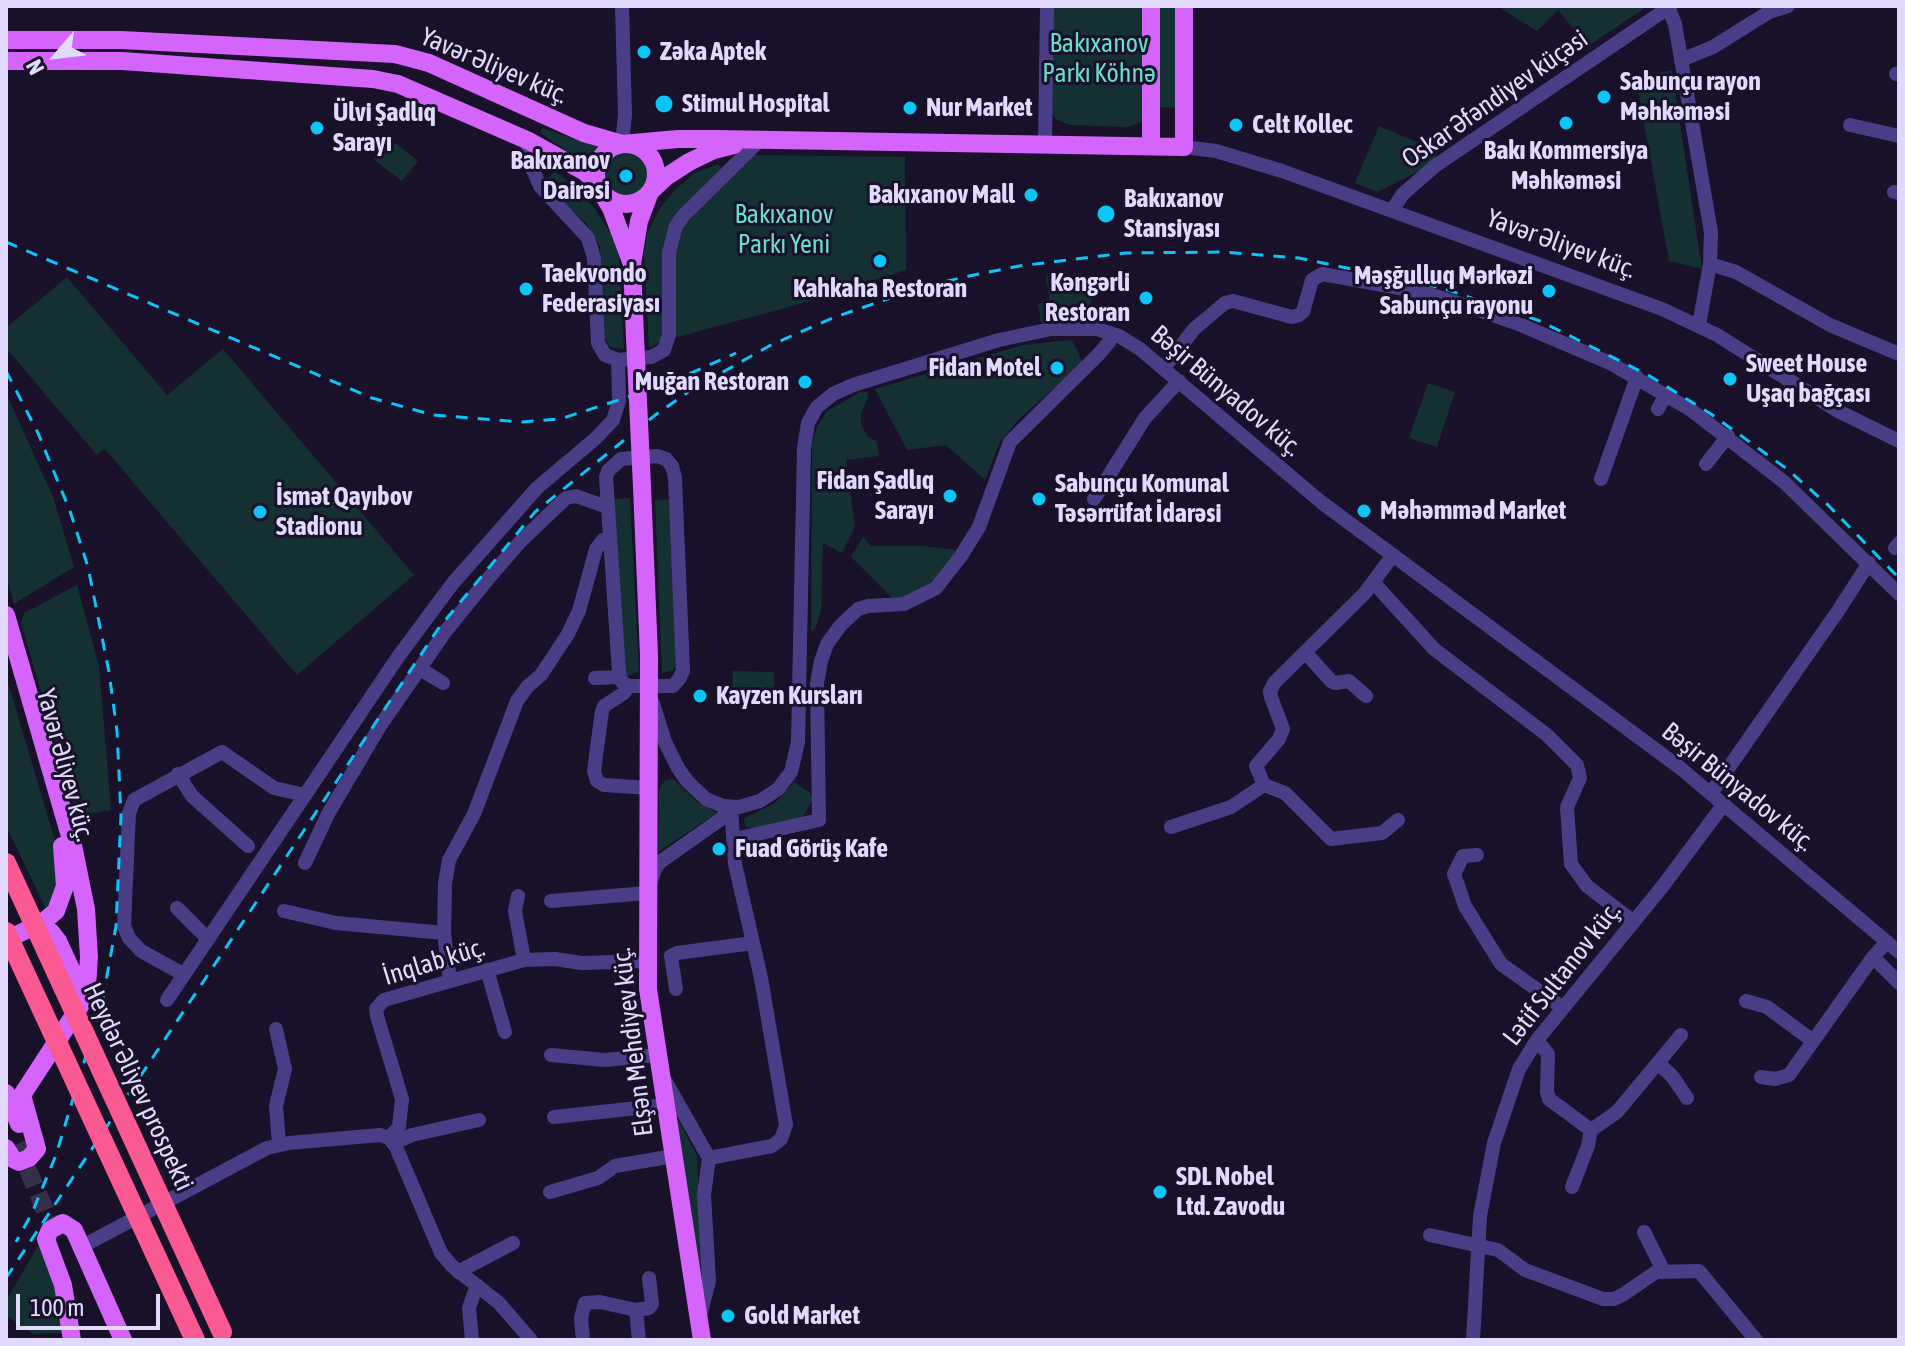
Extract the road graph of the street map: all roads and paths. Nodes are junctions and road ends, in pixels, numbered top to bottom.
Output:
1 (622, 6) edge
2 (1047, 6) edge
3 (1151, 6) edge
4 (1184, 6) edge
5 (1788, 6) edge
6 (1670, 7) edge
7 (6, 40) edge
8 (1681, 60) junction
9 (6, 61) edge
10 (541, 115) junction
11 (1850, 125) dead end
12 (1899, 136) edge
13 (760, 140) junction
14 (529, 141) junction
15 (622, 144) junction
16 (1045, 144) junction
17 (1145, 145) junction
18 (1184, 147) junction
19 (600, 189) junction
20 (650, 192) junction
21 (1392, 210) junction
22 (632, 264) junction
23 (1710, 264) junction
24 (1699, 325) junction
25 (1111, 333) junction
26 (1899, 354) edge
27 (618, 360) junction
28 (1164, 368) junction
29 (1637, 377) junction
30 (1179, 381) junction
31 (1666, 394) junction
32 (1658, 409) dead end
33 (1728, 436) junction
34 (1899, 441) edge
35 (1706, 464) dead end
36 (1601, 479) dead end
37 (1094, 499) dead end
38 (607, 507) junction
39 (610, 539) junction
40 (1393, 555) junction
41 (1869, 563) junction
42 (1374, 583) junction
43 (1899, 594) edge
44 (6, 615) edge
45 (6, 651) edge
46 (1305, 652) junction
47 (420, 669) junction
48 (595, 678) dead end
49 (624, 681) junction
50 (443, 683) dead end
51 (650, 687) junction
52 (1366, 696) dead end
53 (178, 774) junction
54 (1264, 785) junction
55 (650, 788) junction
56 (1711, 793) junction
57 (305, 795) junction
58 (1724, 804) junction
59 (731, 807) junction
60 (1398, 820) dead end
61 (1171, 827) dead end
62 (735, 839) junction
63 (248, 846) dead end
64 (1477, 855) dead end
65 (6, 863) edge
66 (305, 863) dead end
67 (77, 865) junction
68 (647, 893) junction
69 (518, 896) dead end
70 (551, 901) dead end
71 (177, 908) dead end
72 (284, 911) dead end
73 (1634, 922) junction
74 (39, 928) junction
75 (6, 932) edge
76 (444, 933) junction
77 (208, 939) junction
78 (6, 940) edge
79 (1887, 942) junction
80 (753, 943) junction
81 (6, 948) edge
82 (1899, 952) edge
83 (1873, 957) junction
84 (524, 960) junction
85 (646, 961) junction
86 (487, 970) junction
87 (183, 974) junction
88 (450, 980) junction
89 (1899, 983) edge
90 (676, 989) dead end
91 (167, 1000) dead end
92 (1746, 1001) dead end
93 (80, 1006) junction
94 (1563, 1008) junction
95 (276, 1029) dead end
96 (505, 1032) dead end
97 (1681, 1035) dead end
98 (1537, 1040) junction
99 (1813, 1041) junction
100 (551, 1055) dead end
101 (658, 1055) junction
102 (1658, 1063) junction
103 (661, 1074) junction
104 (1761, 1077) dead end
105 (6, 1093) edge
106 (1687, 1098) dead end
107 (666, 1105) junction
108 (554, 1117) dead end
109 (6, 1118) edge
110 (479, 1120) dead end
111 (1591, 1130) junction
112 (392, 1141) junction
113 (279, 1144) junction
114 (19, 1148) edge
115 (674, 1156) junction
116 (709, 1158) junction
117 (6, 1173) edge
118 (1572, 1187) dead end
119 (550, 1192) dead end
120 (1644, 1232) dead end
121 (1430, 1235) dead end
122 (513, 1243) dead end
123 (1478, 1245) junction
124 (81, 1247) junction
125 (1663, 1270) junction
126 (458, 1272) junction
127 (649, 1278) dead end
128 (477, 1285) junction
129 (636, 1310) junction
130 (699, 1320) junction
131 (222, 1332) dead end
132 (72, 1340) edge
133 (81, 1340) edge
134 (114, 1340) edge
135 (123, 1340) edge
136 (195, 1340) edge
137 (472, 1340) edge
138 (531, 1340) edge
139 (583, 1340) edge
140 (639, 1340) edge
141 (702, 1340) edge
142 (1473, 1340) edge
143 (1756, 1340) edge

1 - 15 street
2 - 16 street
3 - 17 main road
4 - 18 main road
5 - 8 street
6 - 8 street
6 - 21 street, Oskar Əfəndiyev küçəsi
7 - 10 main road, Yavər Əliyev küç.
8 - 23 street
9 - 14 main road, Yavər Əliyev küç.
10 - 14 main road
10 - 15 main road, Yavər Əliyev küç.
11 - 12 street
13 - 15 main road
13 - 16 main road
13 - 20 main road
13 - 27 street
14 - 19 main road, Yavər Əliyev küç.
14 - 27 street
15 - 19 main road
15 - 20 main road
16 - 17 main road
17 - 18 main road
18 - 21 street, Yavər Əliyev küç.
19 - 20 main road
19 - 22 main road
20 - 22 main road
21 - 24 street, Yavər Əliyev küç.
22 - 51 main road, Elşən Mehdiyev küç., bridge
23 - 24 street
23 - 26 street
24 - 34 street, Yavər Əliyev küç.
25 - 28 street, Bəşir Bünyadov küç.
25 - 59 street, Bəşir Bünyadov küç.
25 - 62 street
27 - 57 street
28 - 29 street
28 - 30 street, Bəşir Bünyadov küç.
29 - 31 street
29 - 36 street
30 - 37 street
30 - 40 street, Bəşir Bünyadov küç.
31 - 32 street
31 - 33 street
33 - 35 street
33 - 41 street
38 - 39 street
38 - 47 street
38 - 51 street
39 - 49 street
39 - 76 street
40 - 42 street
40 - 56 street, Bəşir Bünyadov küç.
41 - 43 street
41 - 56 street
42 - 46 street
42 - 73 street
44 - 67 main road, Yavər Əliyev küç.
45 - 74 main road, Yavər Əliyev küç.
46 - 52 street
46 - 54 street
47 - 50 street
47 - 66 street
48 - 49 street
49 - 51 street
49 - 55 street
51 - 55 main road, Elşən Mehdiyev küç.
51 - 59 street
53 - 57 street
53 - 63 street
53 - 87 street
54 - 60 street
54 - 61 street
55 - 68 main road, Elşən Mehdiyev küç.
56 - 58 street, Bəşir Bünyadov küç.
57 - 77 street
58 - 73 street, Lətif Sultanov küç.
58 - 79 street, Bəşir Bünyadov küç.
59 - 62 street
59 - 68 street
62 - 80 street
64 - 94 street
65 - 131 highway, Heydər Əliyev prospekti, bridge
67 - 74 main road
67 - 93 main road, Yavər Əliyev küç.
68 - 70 street
68 - 85 main road, Elşən Mehdiyev küç.
69 - 84 street
71 - 77 street
72 - 76 street
73 - 94 street, Lətif Sultanov küç.
74 - 78 main road
74 - 81 main road
74 - 93 main road
75 - 136 highway, Heydər Əliyev prospekti, bridge
76 - 88 street
77 - 87 street
79 - 82 street, Bəşir Bünyadov küç.
79 - 83 street
80 - 90 street
80 - 116 street
83 - 89 street
83 - 99 street
84 - 85 street, İnqlab küç.
84 - 86 street, İnqlab küç.
85 - 101 main road, Elşən Mehdiyev küç.
86 - 88 street, İnqlab küç.
86 - 96 street
87 - 91 street
88 - 112 street, İnqlab küç.
92 - 99 street
93 - 114 main road
94 - 98 street, Lətif Sultanov küç.
95 - 113 street
97 - 102 street
98 - 111 street
98 - 123 street, Lətif Sultanov küç.
99 - 104 street
100 - 101 street
101 - 103 main road, Elşən Mehdiyev küç.
102 - 106 street
102 - 111 street
103 - 107 main road, Elşən Mehdiyev küç.
103 - 116 street
105 - 114 main road
107 - 108 street
107 - 115 main road, Elşən Mehdiyev küç.
109 - 114 main road
110 - 112 street
111 - 118 street
112 - 113 street
112 - 126 street
113 - 124 street
114 - 117 street
115 - 119 street
115 - 130 main road, Elşən Mehdiyev küç.
116 - 130 street
120 - 125 street
121 - 123 street
122 - 126 street
123 - 125 street
123 - 142 street, Lətif Sultanov küç.
124 - 132 main road
124 - 135 main road
125 - 143 street
126 - 128 street
127 - 129 street
128 - 137 street
128 - 138 street
129 - 139 street
129 - 140 street
130 - 141 main road, Elşən Mehdiyev küç.
133 - 134 main road

